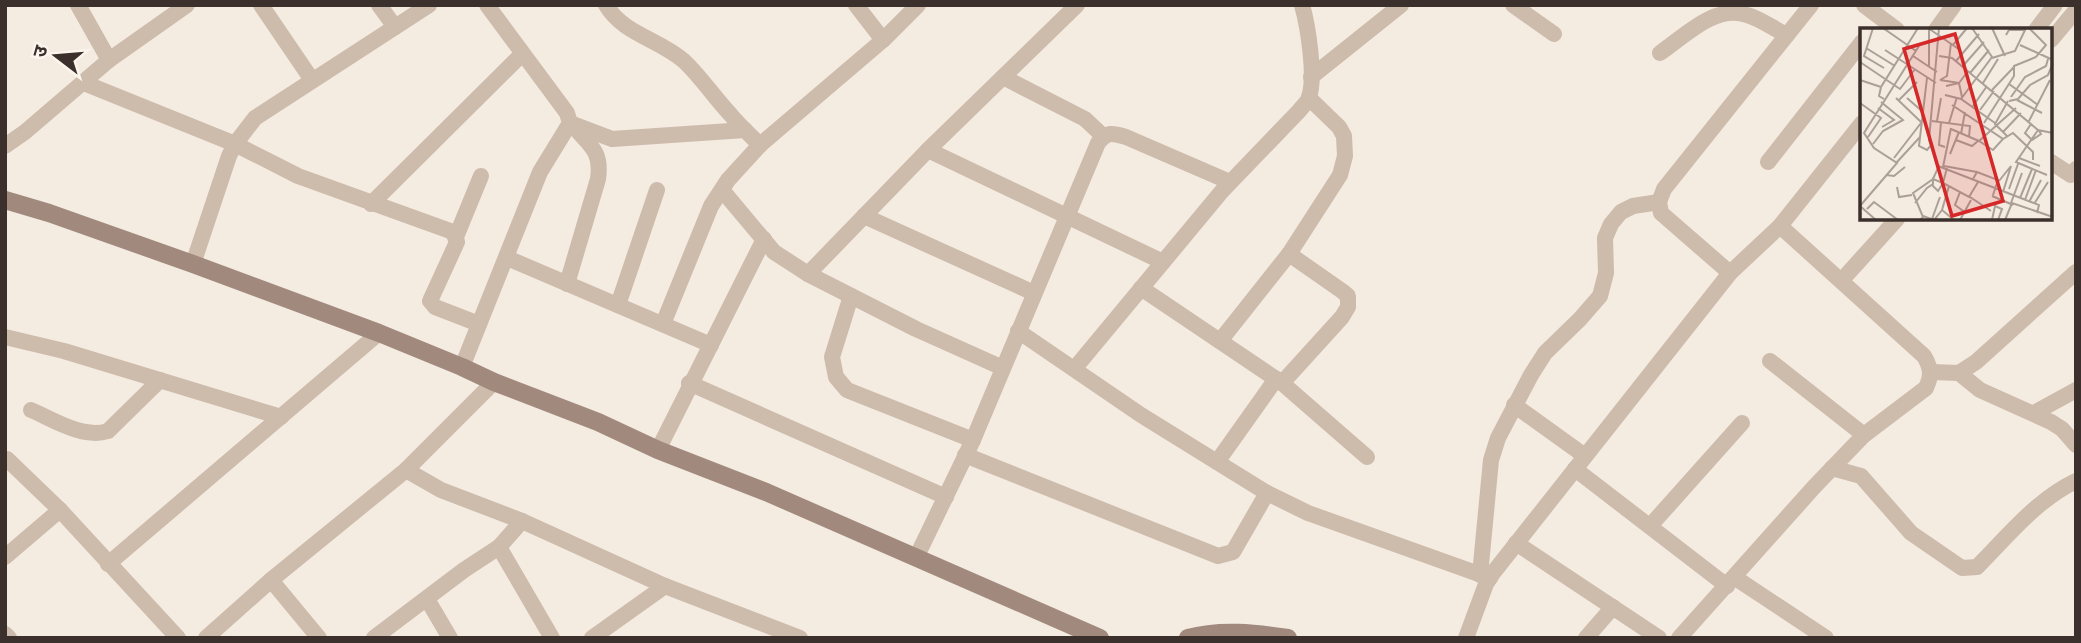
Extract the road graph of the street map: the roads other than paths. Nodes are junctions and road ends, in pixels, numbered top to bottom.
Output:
1 (78, 5) edge
2 (187, 5) edge
3 (261, 5) edge
4 (379, 5) edge
5 (429, 5) edge
6 (487, 5) edge
7 (606, 5) edge
8 (856, 5) edge
9 (918, 5) edge
10 (1077, 5) edge
11 (1302, 5) edge
12 (1401, 5) edge
13 (1513, 5) edge
14 (1811, 5) edge
15 (1954, 5) edge
16 (2055, 5) edge
17 (1867, 6) edge
18 (2076, 10) edge
19 (1877, 24) edge
20 (395, 27) junction
21 (1937, 28) edge
22 (2038, 28) edge
23 (1554, 34) dead end
24 (1787, 36) junction
25 (2053, 38) edge
26 (883, 40) junction
27 (1860, 45) edge
28 (1660, 53) dead end
29 (522, 54) junction
30 (109, 60) junction
31 (1311, 77) junction
32 (1003, 78) junction
33 (312, 80) junction
34 (84, 83) junction
35 (1309, 98) junction
36 (570, 123) junction
37 (1860, 126) edge
38 (744, 130) junction
39 (1103, 136) junction
40 (235, 144) junction
41 (760, 145) junction
42 (5, 146) edge
43 (928, 150) junction
44 (1768, 162) dead end
45 (2053, 163) edge
46 (2076, 169) edge
47 (481, 176) dead end
48 (1230, 182) junction
49 (657, 190) dead end
50 (722, 190) junction
51 (5, 200) edge
52 (1659, 202) junction
53 (371, 204) junction
54 (864, 216) junction
55 (1067, 217) junction
56 (1896, 220) edge
57 (1780, 226) junction
58 (456, 237) junction
59 (764, 239) junction
60 (1289, 254) junction
61 (507, 258) junction
62 (1163, 262) junction
63 (193, 264) junction
64 (2076, 272) edge
65 (1730, 273) junction
66 (808, 274) junction
67 (1842, 280) junction
68 (567, 284) junction
69 (1141, 288) junction
70 (1034, 293) junction
71 (851, 296) junction
72 (618, 305) junction
73 (479, 324) junction
74 (663, 324) junction
75 (1018, 331) junction
76 (379, 333) junction
77 (5, 337) edge
78 (1220, 341) junction
79 (711, 345) junction
80 (1770, 361) dead end
81 (462, 366) junction
82 (1003, 368) junction
83 (1074, 368) junction
84 (1931, 372) junction
85 (1959, 373) junction
86 (160, 380) junction
87 (1279, 381) junction
88 (494, 382) junction
89 (690, 383) junction
90 (2076, 390) edge
91 (1514, 405) junction
92 (31, 410) dead end
93 (2034, 413) junction
94 (281, 417) junction
95 (1742, 423) dead end
96 (1864, 435) junction
97 (972, 440) junction
98 (2076, 446) edge
99 (658, 450) junction
100 (965, 456) junction
101 (1586, 456) junction
102 (1367, 457) dead end
103 (7, 459) dead end
104 (1217, 462) junction
105 (1832, 468) junction
106 (406, 470) junction
107 (1575, 470) junction
108 (2076, 481) edge
109 (1267, 493) junction
110 (946, 497) junction
111 (60, 510) junction
112 (522, 521) junction
113 (1650, 526) junction
114 (1516, 544) junction
115 (499, 547) junction
116 (5, 557) edge
117 (916, 558) junction
118 (108, 564) junction
119 (1485, 576) junction
120 (271, 580) junction
121 (1731, 581) junction
122 (665, 586) junction
123 (427, 599) junction
124 (1613, 607) junction
125 (793, 637) edge
126 (1191, 637) edge
127 (178, 638) edge
128 (206, 638) edge
129 (319, 638) edge
130 (374, 638) edge
131 (450, 638) edge
132 (552, 638) edge
133 (592, 638) edge
134 (1101, 638) edge
135 (1288, 638) edge
136 (1466, 638) edge
137 (1586, 638) edge
138 (1659, 638) edge
139 (1679, 638) edge
140 (1826, 638) edge

1 - 30 street
2 - 30 street
3 - 33 street
4 - 20 street
5 - 20 street
6 - 29 street
7 - 38 street
8 - 26 street
9 - 26 street
10 - 32 street
11 - 31 street
12 - 31 street
13 - 23 street
14 - 24 street
15 - 21 street
16 - 22 street
17 - 19 street
18 - 25 street
20 - 33 street
24 - 28 street
24 - 52 street
26 - 41 street
27 - 44 street
29 - 36 street
29 - 53 street
30 - 34 street
31 - 35 street
32 - 39 street
32 - 43 street
33 - 40 street
34 - 40 street
34 - 42 street
35 - 48 street
35 - 60 street
36 - 38 street
36 - 61 street
36 - 68 street
37 - 57 street
38 - 41 street
39 - 48 street
39 - 55 street
40 - 53 street
40 - 63 street
41 - 50 street
43 - 54 street
43 - 55 street
45 - 46 street
47 - 58 street
48 - 62 street
49 - 72 street
50 - 59 street
50 - 74 street
51 - 63 street
52 - 65 street
52 - 91 street
53 - 58 street
54 - 66 street
54 - 70 street
55 - 62 street
55 - 70 street
56 - 67 street
57 - 65 street
57 - 67 street
58 - 73 street
59 - 66 street
59 - 79 street
60 - 78 street
60 - 87 street
61 - 68 street
61 - 73 street
62 - 69 street
63 - 76 street
64 - 85 street
65 - 101 street
66 - 71 street
67 - 84 street
68 - 72 street
69 - 78 street
69 - 83 street
70 - 75 street
71 - 82 street
71 - 97 street
72 - 74 street
73 - 81 street
74 - 79 street
75 - 82 street
75 - 83 street
76 - 81 street
76 - 94 street
77 - 86 street
78 - 87 street
79 - 89 street
80 - 96 street
81 - 88 street
82 - 97 street
83 - 104 street
84 - 85 street
84 - 96 street
85 - 93 street
86 - 92 street
86 - 94 street
87 - 102 street
87 - 104 street
88 - 99 street
88 - 106 street
89 - 99 street
89 - 110 street
90 - 93 street
91 - 101 street
91 - 119 street
93 - 98 street
94 - 118 street
95 - 113 street
96 - 105 street
97 - 100 street
99 - 117 street
100 - 109 street
100 - 110 street
101 - 107 street
103 - 111 street
104 - 109 street
105 - 108 street
105 - 121 street
106 - 112 street
106 - 120 street
107 - 113 street
107 - 114 street
109 - 119 street
110 - 117 street
111 - 116 street
111 - 118 street
112 - 115 street
112 - 122 street
113 - 121 street
114 - 119 street
114 - 124 street
115 - 123 street
115 - 132 street
117 - 134 street
118 - 127 street
119 - 136 street
120 - 128 street
120 - 129 street
121 - 139 street
121 - 140 street
122 - 125 street
122 - 133 street
123 - 130 street
123 - 131 street
124 - 137 street
124 - 138 street
126 - 135 street

